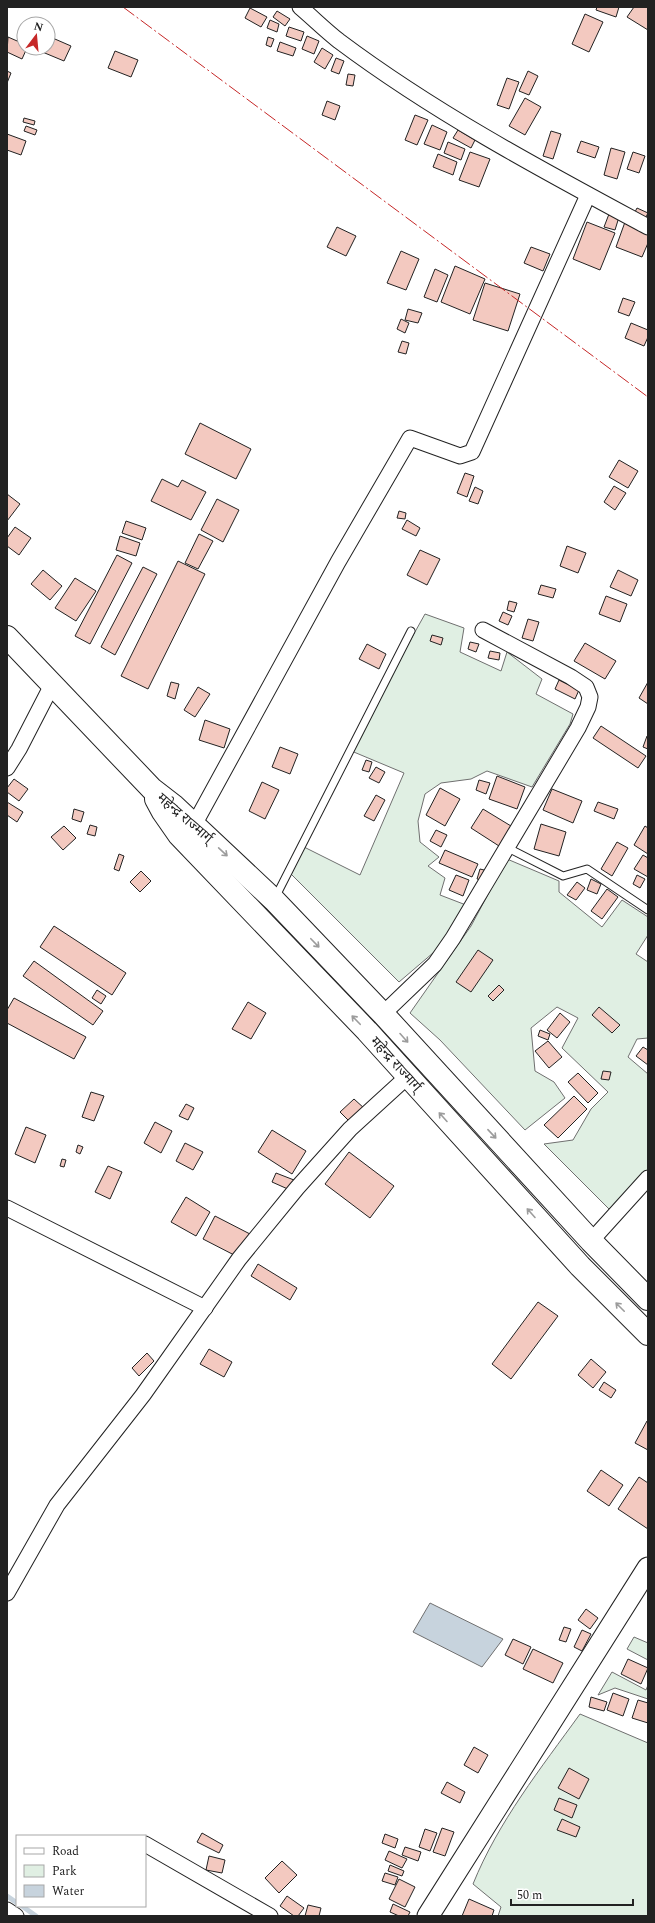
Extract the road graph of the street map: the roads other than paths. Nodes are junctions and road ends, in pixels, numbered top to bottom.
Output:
1 (300, 7) edge
2 (588, 194) junction
3 (648, 227) edge
4 (483, 630) dead end
5 (411, 631) dead end
6 (7, 637) edge
7 (52, 685) junction
8 (7, 768) edge
9 (152, 789) junction
10 (194, 825) junction
11 (506, 847) junction
12 (274, 900) junction
13 (648, 910) edge
14 (382, 1014) junction
15 (407, 1077) junction
16 (648, 1178) edge
17 (7, 1208) edge
18 (591, 1241) junction
19 (648, 1299) edge
20 (205, 1308) junction
21 (648, 1334) edge
22 (648, 1568) edge
23 (7, 1593) edge
24 (146, 1845) edge
25 (7, 1910) edge
26 (16, 1916) edge
27 (270, 1916) edge
28 (428, 1916) edge

1 - 2 street
2 - 3 street
2 - 10 street
4 - 11 street
5 - 12 lane
6 - 7 highway, महेन्द्र राज्मार्ग्
7 - 8 street
7 - 9 highway, महेन्द्र राज्मार्ग्
9 - 10 highway, महेन्द्र राज्मार्ग्
15 -> 9 highway, महेन्द्र राज्मार्ग्
10 -> 12 highway, महेन्द्र राज्मार्ग्
11 - 13 lane
11 - 14 street
12 -> 14 highway, महेन्द्र राज्मार्ग्
14 -> 18 highway, महेन्द्र राज्मार्ग्
15 - 20 street
21 -> 15 highway, महेन्द्र राज्मार्ग्
16 - 18 street
17 - 20 street
18 - 19 highway, महेन्द्र राज्मार्ग्
20 - 23 street
22 - 28 main road
24 - 27 street
25 - 26 street

